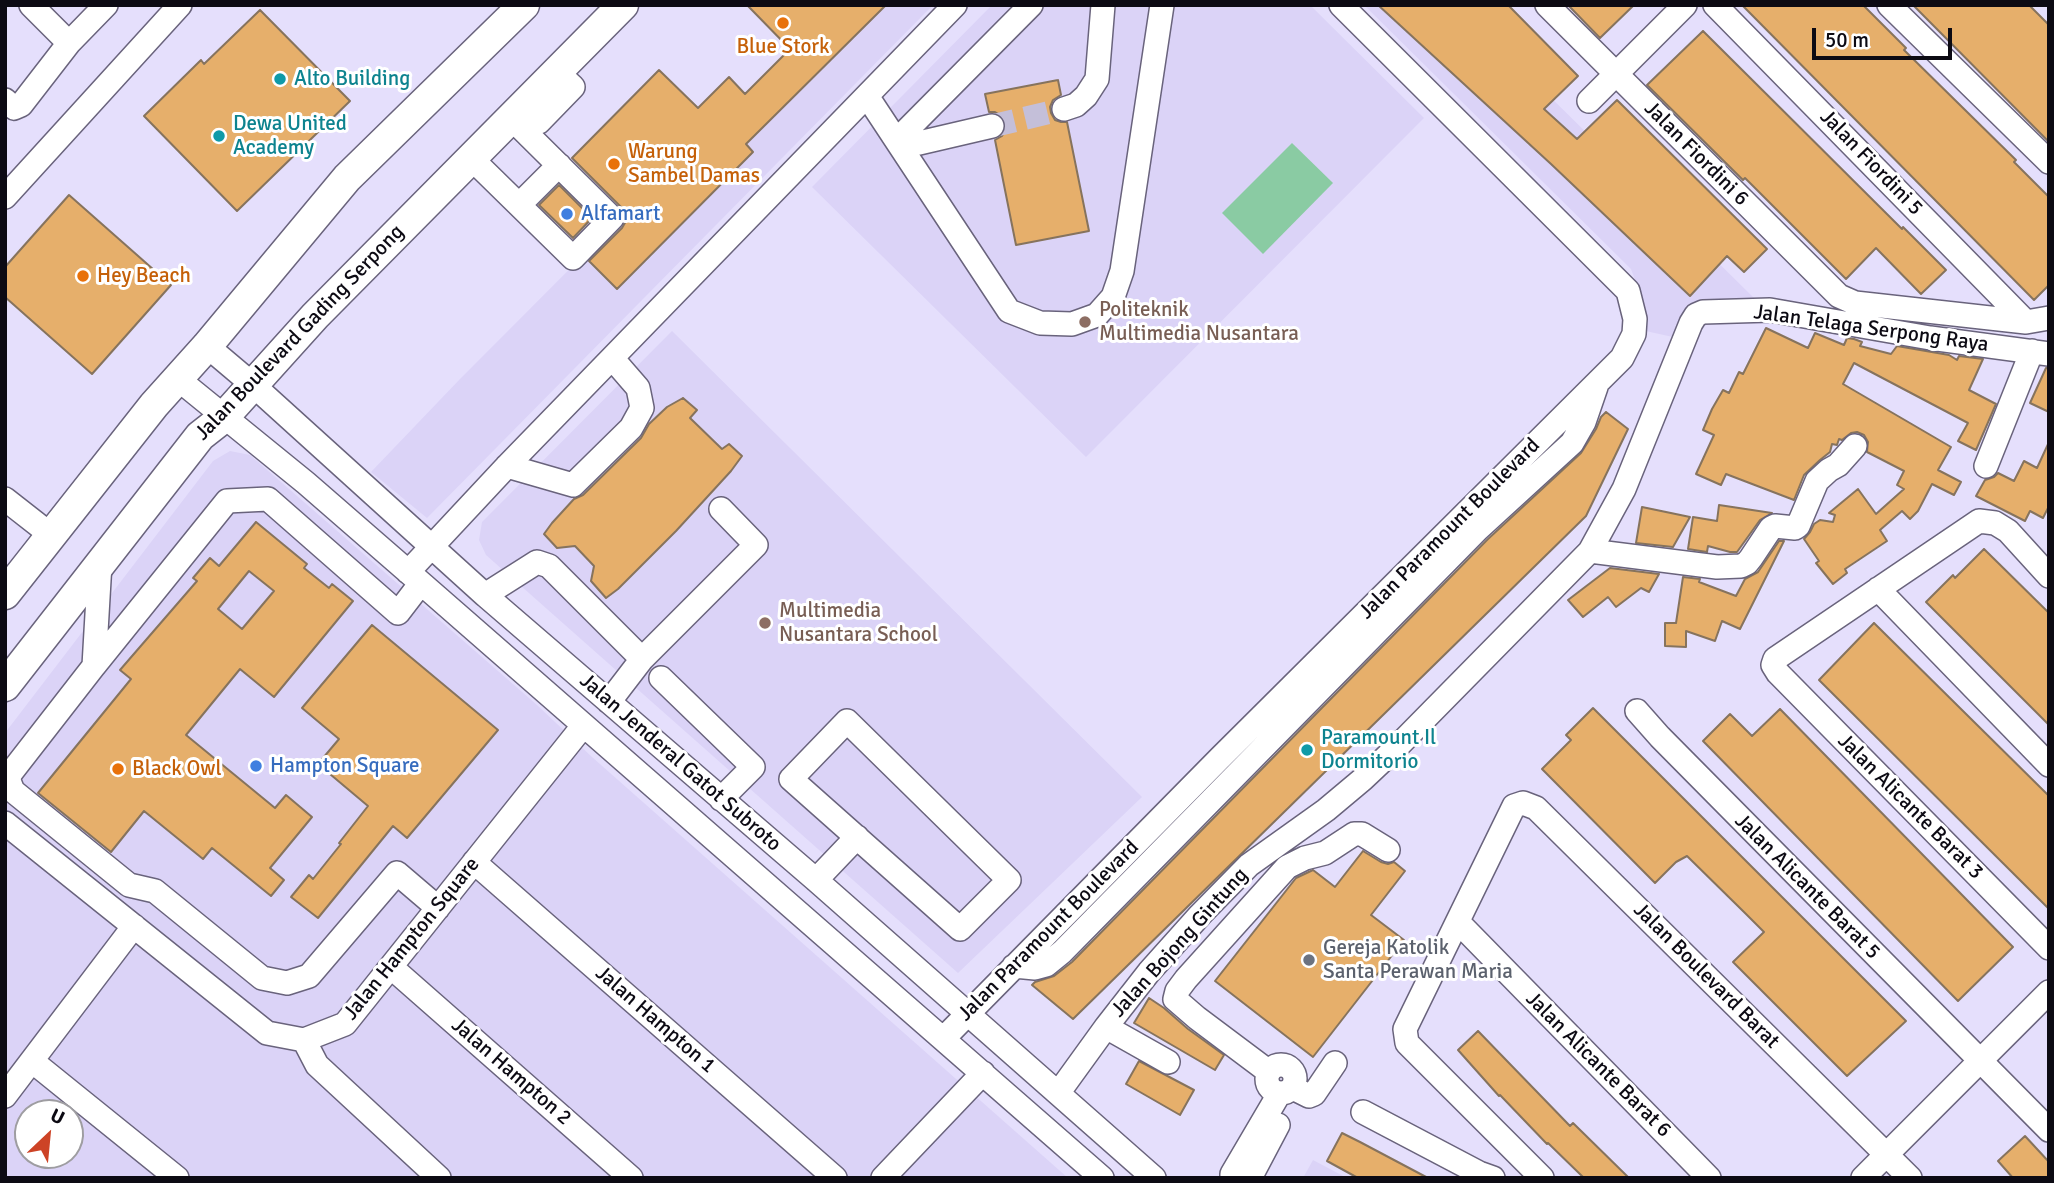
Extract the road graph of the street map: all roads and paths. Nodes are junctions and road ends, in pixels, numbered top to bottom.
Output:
1 (30, 5) edge
2 (106, 5) edge
3 (524, 5) edge
4 (623, 5) edge
5 (955, 5) edge
6 (1031, 5) edge
7 (1103, 5) edge
8 (1162, 5) edge
9 (1341, 5) edge
10 (1547, 5) edge
11 (1685, 5) edge
12 (1716, 5) edge
13 (1889, 5) edge
14 (173, 8) edge
15 (69, 43) junction
16 (1616, 74) junction
17 (867, 96) junction
18 (1589, 101) dead end
19 (8, 102) edge
20 (1065, 109) tunnel mouth
21 (517, 112) junction
22 (992, 126) tunnel mouth
23 (897, 140) junction
24 (471, 158) junction
25 (2049, 162) edge
26 (559, 165) junction
27 (5, 197) edge
28 (519, 205) junction
29 (2049, 318) edge
30 (2026, 322) junction
31 (206, 346) junction
32 (2040, 352) edge
33 (612, 358) junction
34 (177, 379) junction
35 (252, 384) junction
36 (223, 418) junction
37 (1855, 446) dead end
38 (507, 466) junction
39 (1986, 466) dead end
40 (6, 502) edge
41 (721, 509) dead end
42 (51, 535) junction
43 (431, 547) junction
44 (1590, 551) junction
45 (100, 563) junction
46 (2049, 576) edge
47 (415, 577) junction
48 (1878, 589) junction
49 (5, 594) edge
50 (485, 595) junction
51 (642, 659) junction
52 (94, 666) junction
53 (661, 678) dead end
54 (5, 686) edge
55 (609, 702) junction
56 (1637, 711) dead end
57 (583, 726) junction
58 (2049, 765) edge
59 (721, 799) junction
60 (5, 823) edge
61 (857, 838) junction
62 (1388, 850) dead end
63 (474, 862) junction
64 (816, 880) junction
65 (438, 908) junction
66 (1458, 922) junction
67 (134, 926) junction
68 (2049, 948) edge
69 (391, 967) junction
70 (2049, 992) edge
71 (967, 1013) junction
72 (1106, 1027) junction
73 (304, 1040) junction
74 (943, 1040) junction
75 (32, 1061) junction
76 (1168, 1062) dead end
77 (1979, 1062) junction
78 (1335, 1063) dead end
79 (983, 1073) junction
80 (1286, 1091) junction
81 (1059, 1092) junction
82 (5, 1096) edge
83 (1363, 1112) dead end
84 (2049, 1130) edge
85 (1887, 1154) junction
86 (890, 1175) edge
87 (177, 1178) edge
88 (439, 1178) edge
89 (631, 1178) edge
90 (835, 1178) edge
91 (1102, 1178) edge
92 (1154, 1178) edge
93 (1232, 1178) edge
94 (1250, 1178) edge
95 (1493, 1178) edge
96 (1542, 1178) edge
97 (1709, 1178) edge
98 (1863, 1178) edge
99 (1910, 1178) edge

1 - 15 street
2 - 15 street
3 - 31 main road
4 - 21 main road, Jalan Boulevard Gading Serpong
5 - 17 street
6 - 23 street
7 - 20 street
8 - 23 street
9 - 71 street, Jalan Paramount Boulevard
10 - 16 street, Jalan Fiordini 6
11 - 16 street
12 - 30 street, Jalan Fiordini 5
13 - 25 street
14 - 27 street
15 - 19 street
16 - 18 street
16 - 30 street, Jalan Fiordini 6
17 - 23 street
17 - 33 street
21 - 24 main road, Jalan Boulevard Gading Serpong
21 - 26 street
22 - 23 street
24 - 28 street
24 - 35 main road, Jalan Boulevard Gading Serpong
26 - 28 street
26 - 28 street
29 - 30 street
31 - 34 main road
31 - 35 street, Jalan Jenderal Gatot Subroto
32 - 39 street
32 - 44 street, Jalan Telaga Serpong Raya
33 - 38 street
33 - 38 street
34 - 36 street, Jalan Jenderal Gatot Subroto
34 - 42 main road
35 - 36 main road, Jalan Boulevard Gading Serpong
35 - 43 street, Jalan Jenderal Gatot Subroto
36 - 45 main road, Jalan Boulevard Gading Serpong
36 - 47 street, Jalan Jenderal Gatot Subroto
37 - 44 street
38 - 43 street
40 - 42 street
41 - 51 street
42 - 49 main road
43 - 47 street
43 - 50 street, Jalan Jenderal Gatot Subroto
44 - 72 street, Jalan Bojong Gintung
45 - 52 street
45 - 54 main road, Jalan Boulevard Gading Serpong
46 - 48 street
47 - 52 street
47 - 57 street, Jalan Jenderal Gatot Subroto
48 - 58 street
48 - 68 street, Jalan Alicante Barat 3
50 - 51 street
50 - 55 street, Jalan Jenderal Gatot Subroto
51 - 55 street
52 - 65 street
53 - 59 street
55 - 59 street, Jalan Jenderal Gatot Subroto
56 - 77 street, Jalan Alicante Barat 5
57 - 63 street, Jalan Hampton Square
57 - 74 street, Jalan Jenderal Gatot Subroto
59 - 64 street, Jalan Jenderal Gatot Subroto
60 - 67 street
61 - 61 street
61 - 64 street
62 - 80 street
63 - 65 street, Jalan Hampton Square
63 - 90 street, Jalan Hampton 1
64 - 71 street, Jalan Jenderal Gatot Subroto
65 - 69 street, Jalan Hampton Square
66 - 85 street, Jalan Boulevard Barat
66 - 96 street
66 - 97 street, Jalan Alicante Barat 6
67 - 73 street
67 - 75 street
69 - 73 street, Jalan Hampton Square
69 - 89 street, Jalan Hampton 2
70 - 77 street
71 - 74 street, Jalan Paramount Boulevard
71 - 81 street, Jalan Jenderal Gatot Subroto
72 - 76 street
72 - 81 street, Jalan Bojong Gintung
73 - 88 street
74 - 79 street, Jalan Jenderal Gatot Subroto
75 - 82 street
75 - 87 street
77 - 84 street, Jalan Alicante Barat 5
77 - 85 street
78 - 80 street
79 - 86 street
79 - 91 street, Jalan Jenderal Gatot Subroto
80 - 93 street
80 - 94 street
81 - 92 street, Jalan Jenderal Gatot Subroto
83 - 95 street
85 - 98 street
85 - 99 street, Jalan Boulevard Barat

